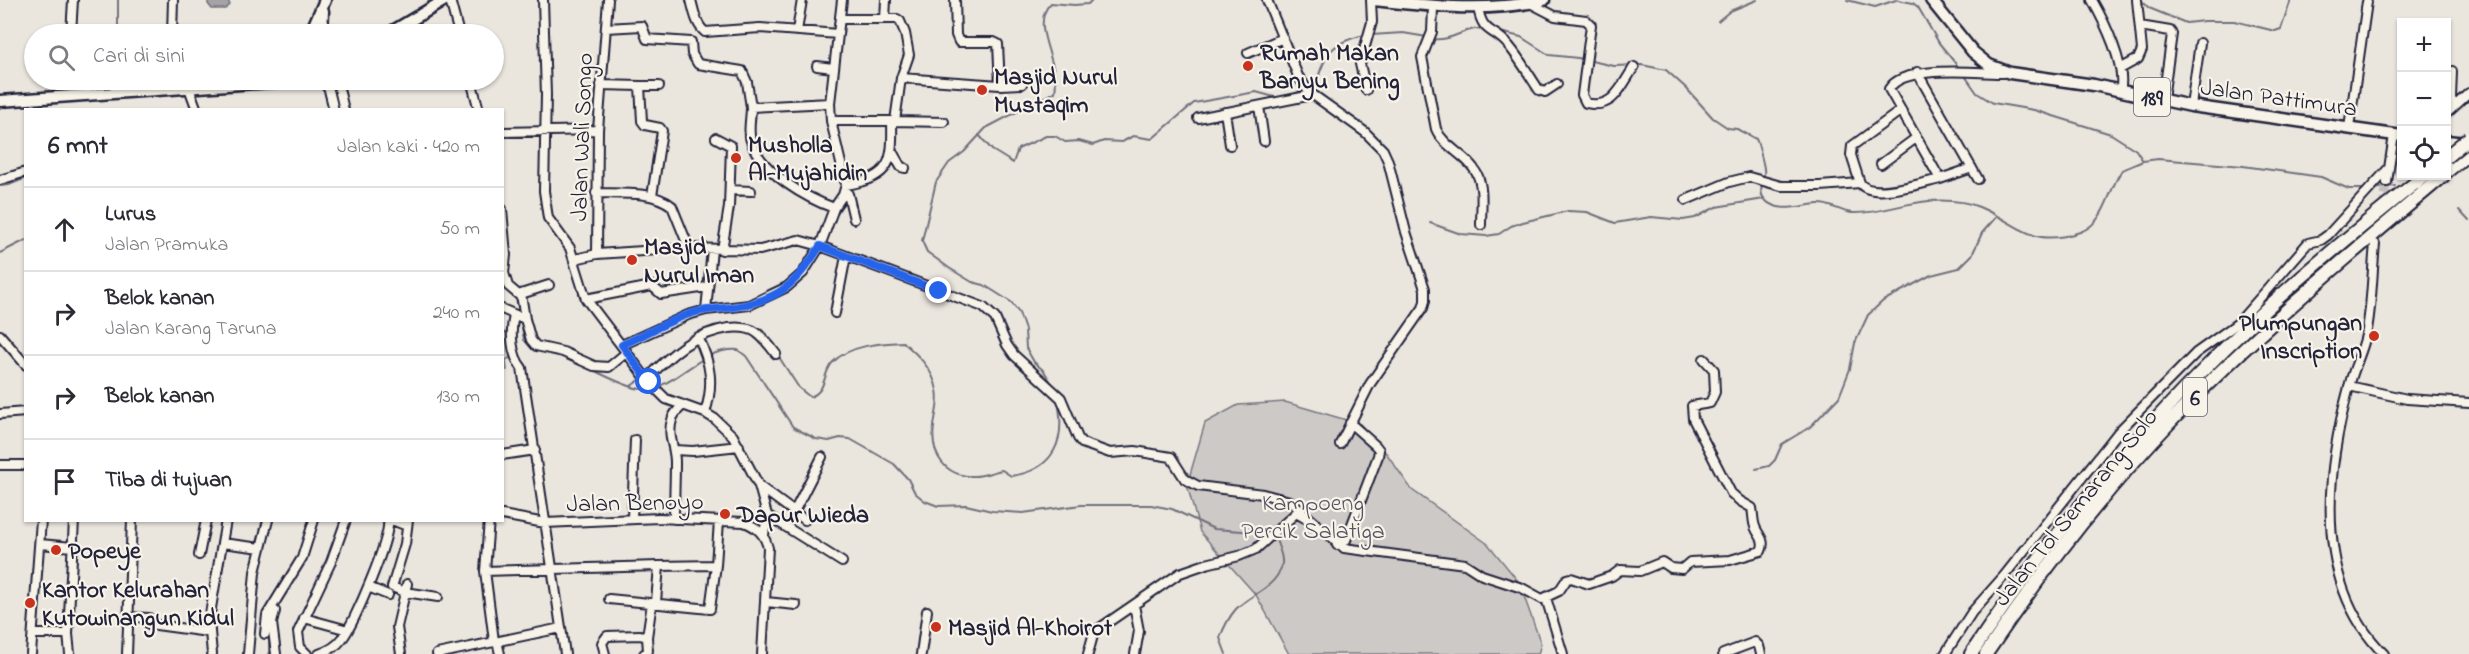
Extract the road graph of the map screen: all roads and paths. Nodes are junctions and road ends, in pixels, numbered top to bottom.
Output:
1 (73, 0) edge
2 (173, 0) edge
3 (445, 0) edge
4 (450, 0) edge
5 (543, 0) edge
6 (608, 0) edge
7 (691, 0) edge
8 (802, 0) edge
9 (842, 0) edge
10 (886, 0) edge
11 (955, 0) edge
12 (1267, 0) edge
13 (1372, 0) edge
14 (1544, 0) edge
15 (1931, 0) edge
16 (2092, 0) edge
17 (324, 2) edge
18 (2137, 2) edge
19 (2367, 2) dead end
20 (1530, 3) junction
21 (1433, 7) junction
22 (1478, 7) junction
23 (840, 19) junction
24 (885, 19) junction
25 (72, 24) edge
26 (172, 24) edge
27 (314, 24) edge
28 (323, 24) edge
29 (405, 24) edge
30 (456, 24) edge
31 (2140, 26) junction
32 (606, 28) junction
33 (701, 30) junction
34 (797, 31) junction
35 (838, 34) junction
36 (1282, 38) junction
37 (691, 42) junction
38 (2200, 43) dead end
39 (1248, 53) dead end
40 (817, 66) dead end
41 (1634, 67) dead end
42 (833, 68) junction
43 (2120, 69) junction
44 (2452, 71) dead end
45 (1917, 72) junction
46 (2010, 73) junction
47 (902, 78) junction
48 (1022, 84) dead end
49 (1557, 84) dead end
50 (601, 85) junction
51 (1000, 85) junction
52 (640, 86) junction
53 (659, 86) dead end
54 (111, 90) edge
55 (190, 90) edge
56 (329, 90) edge
57 (339, 90) edge
58 (474, 90) edge
59 (1366, 90) dead end
60 (1309, 91) junction
61 (2120, 91) junction
62 (2469, 93) edge
63 (2163, 99) junction
64 (0, 101) edge
65 (830, 103) junction
66 (1258, 106) junction
67 (2191, 106) junction
68 (751, 107) junction
69 (2454, 107) junction
70 (196, 108) edge
71 (334, 108) edge
72 (344, 108) edge
73 (478, 108) edge
74 (2451, 110) edge
75 (1900, 111) junction
76 (1225, 112) junction
77 (1198, 118) dead end
78 (831, 121) junction
79 (894, 121) junction
80 (944, 122) dead end
81 (2349, 128) junction
82 (597, 130) junction
83 (504, 132) edge
84 (544, 132) junction
85 (2397, 136) edge
86 (716, 138) dead end
87 (1916, 138) junction
88 (2469, 138) edge
89 (2397, 139) edge
90 (1264, 141) dead end
91 (2451, 141) edge
92 (2469, 143) edge
93 (1230, 145) dead end
94 (893, 153) junction
95 (2469, 153) edge
96 (2452, 160) edge
97 (1881, 164) dead end
98 (905, 168) dead end
99 (1972, 168) junction
100 (2388, 169) junction
101 (24, 173) edge
102 (1940, 179) junction
103 (1978, 179) dead end
104 (0, 180) edge
105 (2419, 180) edge
106 (2437, 180) edge
107 (2387, 182) tunnel mouth
108 (1860, 183) junction
109 (846, 188) junction
110 (730, 190) junction
111 (751, 191) dead end
112 (596, 193) junction
113 (652, 196) junction
114 (1686, 200) dead end
115 (834, 208) junction
116 (854, 219) dead end
117 (1481, 225) dead end
118 (504, 232) edge
119 (2375, 244) dead end
120 (820, 246) junction
121 (689, 248) junction
122 (712, 249) junction
123 (722, 250) junction
124 (597, 254) junction
125 (846, 256) junction
126 (574, 259) junction
127 (504, 273) edge
128 (504, 273) edge
129 (549, 285) dead end
130 (707, 286) junction
131 (520, 297) junction
132 (586, 299) junction
133 (504, 310) edge
134 (706, 310) junction
135 (835, 313) dead end
136 (520, 317) junction
137 (0, 335) edge
138 (698, 336) junction
139 (625, 349) junction
140 (776, 354) dead end
141 (1704, 359) dead end
142 (24, 363) edge
143 (646, 378) junction
144 (2349, 386) junction
145 (2469, 403) edge
146 (683, 405) junction
147 (24, 412) edge
148 (705, 413) junction
149 (0, 414) edge
150 (1350, 423) junction
151 (635, 440) dead end
152 (1341, 444) dead end
153 (739, 446) junction
154 (535, 450) junction
155 (674, 450) junction
156 (504, 455) edge
157 (822, 457) dead end
158 (0, 465) edge
159 (24, 465) edge
160 (759, 486) junction
161 (792, 511) junction
162 (504, 515) edge
163 (767, 515) junction
164 (632, 519) junction
165 (674, 519) junction
166 (805, 520) dead end
167 (719, 521) junction
168 (41, 522) edge
169 (74, 522) edge
170 (132, 522) edge
171 (206, 522) edge
172 (226, 522) edge
173 (268, 522) edge
174 (313, 522) edge
175 (345, 522) edge
176 (389, 522) edge
177 (489, 522) edge
178 (408, 523) edge
179 (544, 523) junction
180 (782, 524) junction
181 (764, 535) junction
182 (222, 543) junction
183 (40, 544) junction
184 (1340, 545) junction
185 (73, 547) junction
186 (261, 548) junction
187 (199, 555) dead end
188 (842, 562) dead end
189 (717, 565) junction
190 (658, 566) junction
191 (552, 568) junction
192 (485, 571) junction
193 (368, 587) junction
194 (406, 588) junction
195 (388, 595) dead end
196 (438, 597) dead end
197 (1546, 598) junction
198 (609, 599) dead end
199 (654, 602) junction
200 (766, 602) junction
201 (796, 605) dead end
202 (1134, 605) junction
203 (275, 611) dead end
204 (927, 611) dead end
205 (129, 616) junction
206 (304, 618) junction
207 (269, 622) junction
208 (561, 628) junction
209 (348, 630) junction
210 (208, 632) junction
211 (33, 634) junction
212 (68, 634) junction
213 (266, 634) dead end
214 (647, 637) junction
215 (496, 641) junction
216 (458, 652) edge
217 (328, 653) edge
218 (31, 654) edge
219 (70, 654) edge
220 (127, 654) edge
221 (212, 654) edge
222 (248, 654) edge
223 (276, 654) edge
224 (307, 654) edge
225 (319, 654) edge
226 (401, 654) edge
227 (437, 654) edge
228 (500, 654) edge
229 (565, 654) edge
230 (605, 654) edge
231 (644, 654) edge
232 (762, 654) edge
233 (921, 654) edge
234 (1088, 654) edge
235 (1135, 654) edge
236 (1563, 654) edge
237 (1723, 654) edge
238 (1761, 654) edge
239 (1945, 654) edge
240 (1971, 654) edge
241 (1986, 654) edge
242 (2384, 654) edge

1 - 25 street
2 - 26 street
3 - 29 main road
4 - 30 street
5 - 84 street
6 - 32 street, Jalan Wali Songo
7 - 33 street
8 - 34 street
9 - 23 street
10 - 24 street
11 - 51 street
12 - 36 street
13 - 21 main road
13 - 59 street
14 - 20 main road
15 - 46 main road, Jalan Pattimura / 189
16 - 43 street
17 - 27 main road
17 - 28 main road
18 - 31 street
19 - 81 street
20 - 22 main road
20 - 41 street
21 - 22 main road
21 - 117 street
22 - 49 street
23 - 24 street
23 - 35 street
24 - 47 street
31 - 43 street
31 - 63 street
32 - 37 street
32 - 50 street, Jalan Wali Songo
33 - 34 street
33 - 37 street
34 - 35 street
35 - 42 street
36 - 39 street
36 - 60 street
37 - 68 street
38 - 67 street
40 - 42 street
42 - 65 street
43 - 61 street
44 - 69 street
45 - 46 street
45 - 75 street
45 - 99 street
46 - 61 main road, Jalan Pattimura / 189
47 - 51 street
47 - 79 street
48 - 51 street
50 - 52 street
50 - 82 street, Jalan Wali Songo
52 - 53 street
52 - 113 street
54 - 64 main road
55 - 70 street
56 - 71 street
57 - 72 street
58 - 73 street
60 - 66 street
60 - 150 street
61 - 63 main road, Jalan Pattimura / 189
62 - 69 street
63 - 67 main road, Jalan Pattimura / 189
65 - 68 street
65 - 78 street
66 - 76 street
66 - 90 street
67 - 81 main road, Jalan Pattimura / 189
68 - 115 street
69 - 74 street
75 - 87 street
75 - 108 street
76 - 77 street
76 - 93 street
78 - 79 street
78 - 109 street
79 - 80 street
79 - 94 street
81 - 85 main road, Jalan Pattimura / 189
82 - 84 street
82 - 112 street, Jalan Wali Songo
83 - 84 street
84 - 126 street
86 - 110 street
87 - 97 street
87 - 102 street
88 - 96 highway, bridge
89 - 100 street
91 - 92 main road
94 - 98 street
94 - 109 street
95 - 96 highway
99 - 102 street
99 - 103 street
100 - 107 street
100 - 239 street
101 - 104 street
102 - 108 street
105 - 240 highway, Jalan Tol Semarang–Solo / 6
106 - 241 highway, Jalan Tol Semarang–Solo / 6
108 - 114 street
109 - 115 street
109 - 116 street
110 - 111 street
110 - 123 street
112 - 113 street
112 - 124 street, Jalan Wali Songo
113 - 121 street
115 - 120 street
118 - 127 street
119 - 144 street
120 - 123 street
120 - 125 street
120 - 134 street
121 - 122 street
121 - 124 street
122 - 123 street
122 - 130 street
124 - 126 street, Jalan Wali Songo
125 - 135 street
125 - 184 street
126 - 132 street
128 - 131 street
129 - 131 street
130 - 132 street
130 - 134 street
131 - 136 street
132 - 139 street
133 - 136 street
134 - 139 street
136 - 139 street
136 - 154 street
137 - 142 street
138 - 140 street
138 - 143 street
138 - 148 street
139 - 143 street
141 - 197 street
143 - 146 street
144 - 145 street
144 - 242 street
146 - 148 street
146 - 155 street
147 - 149 street
148 - 153 street
150 - 152 street
150 - 184 street
151 - 164 street
153 - 155 street
153 - 160 street
154 - 156 street
154 - 179 street
155 - 165 street
157 - 161 street
158 - 159 street
160 - 161 street
160 - 163 street
161 - 166 street
161 - 180 street
162 - 179 street, Jalan Benoyo
163 - 180 street
163 - 181 street
164 - 165 street, Jalan Benoyo
164 - 179 street, Jalan Benoyo
165 - 167 street, Jalan Benoyo
167 - 181 street, Jalan Benoyo
167 - 189 street
168 - 183 street
169 - 185 street
170 - 205 street
171 - 187 street
172 - 182 street
173 - 186 street
174 - 207 street
175 - 206 street
176 - 193 street
177 - 192 street
178 - 194 street
179 - 191 street
180 - 188 street
181 - 200 street
182 - 186 street
182 - 210 street
183 - 185 street
183 - 211 street
184 - 197 street
184 - 202 street
185 - 212 street
186 - 222 street
189 - 190 street
189 - 199 street
190 - 191 street
190 - 199 street
191 - 192 street
191 - 208 street
192 - 215 street
193 - 195 street
193 - 209 street
194 - 196 street
194 - 226 street
197 - 236 street
198 - 199 street
199 - 214 street
200 - 201 street
200 - 232 street
202 - 234 street
202 - 235 street
203 - 207 street
204 - 233 street
205 - 210 street
205 - 220 street
206 - 209 street
206 - 224 street
207 - 213 street
207 - 223 street
208 - 215 street
208 - 229 street
209 - 217 street
210 - 221 street
211 - 212 street
211 - 218 street
212 - 219 street
214 - 230 street
214 - 231 street
215 - 216 street
215 - 228 street
216 - 227 street
217 - 225 street
237 - 238 street

